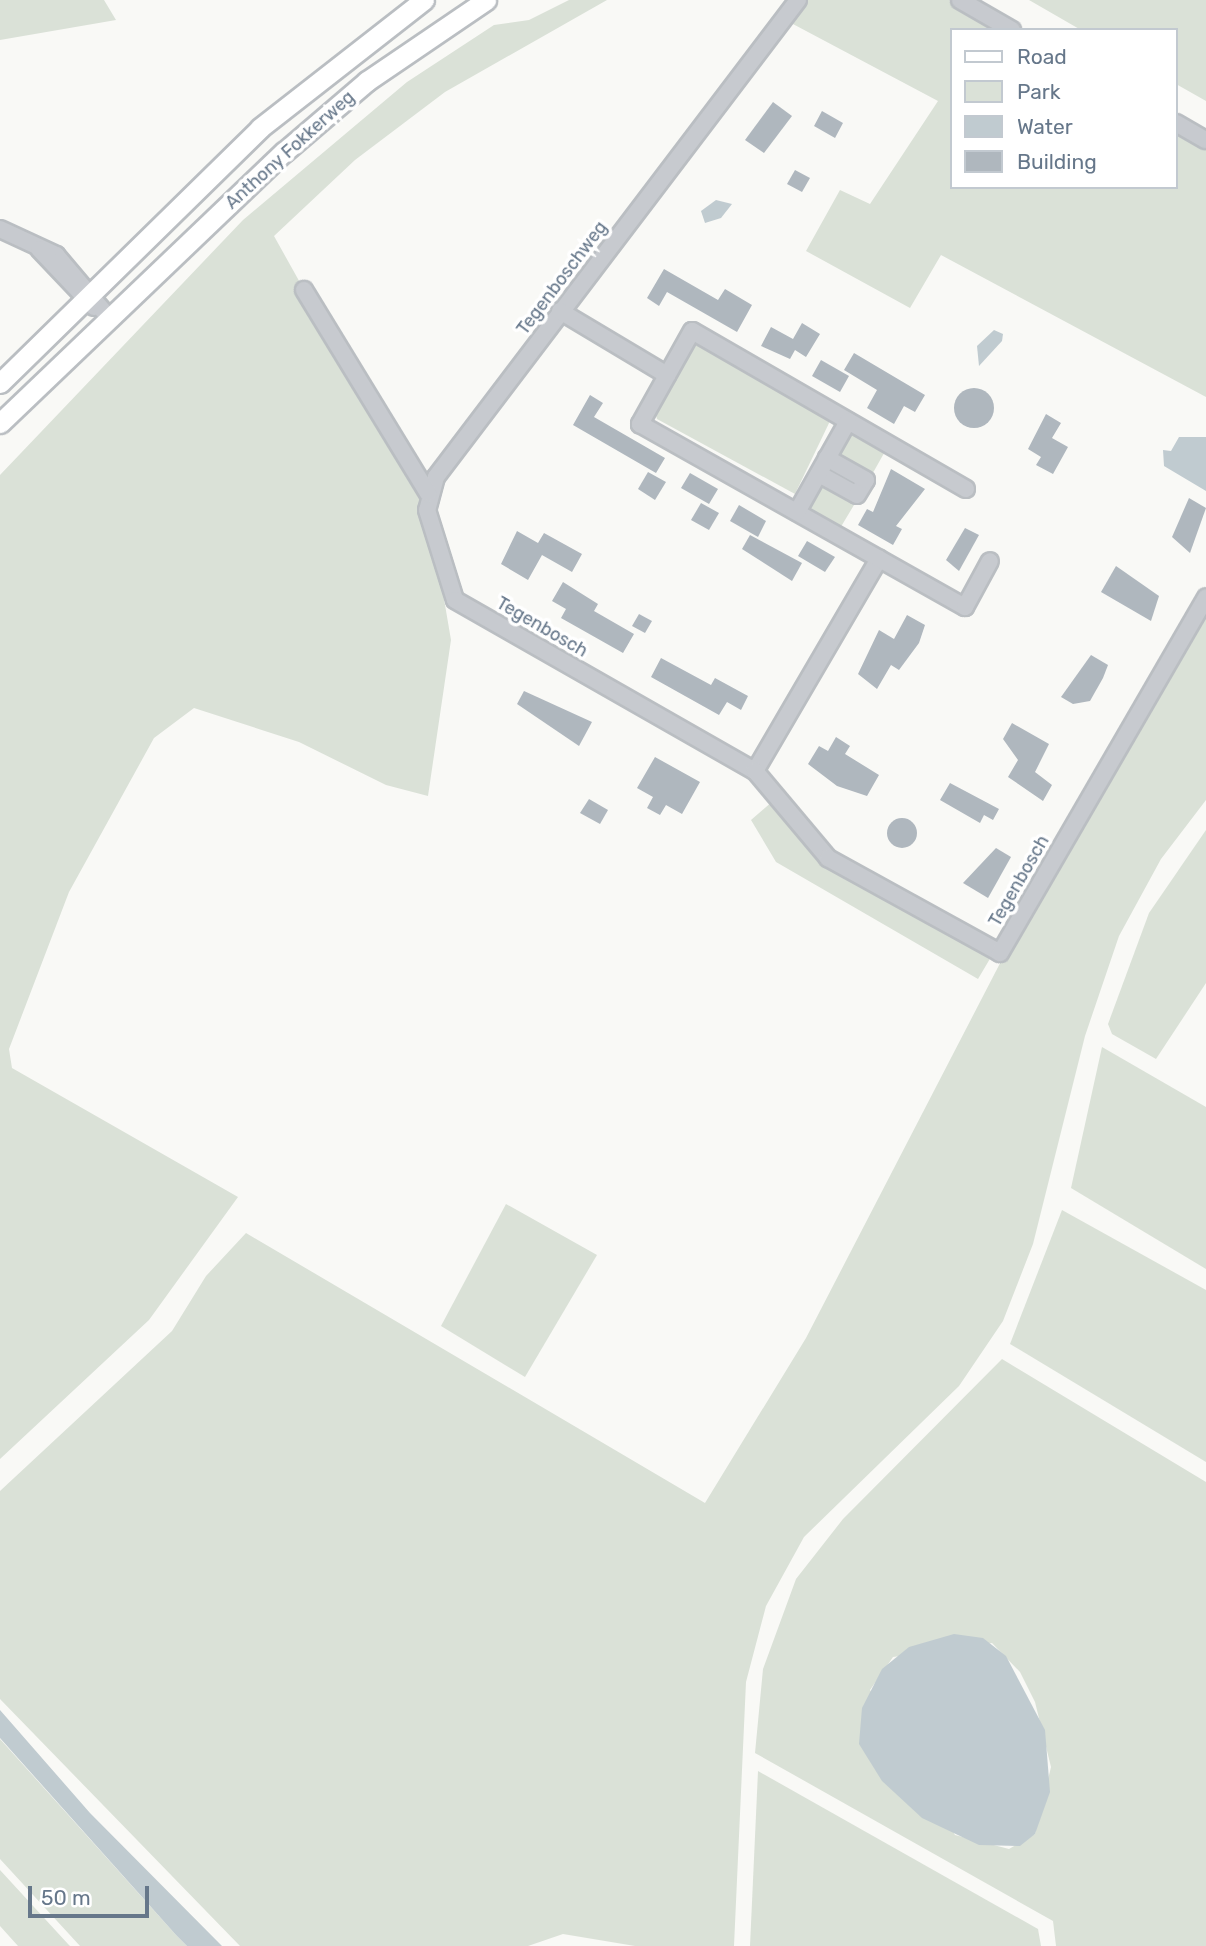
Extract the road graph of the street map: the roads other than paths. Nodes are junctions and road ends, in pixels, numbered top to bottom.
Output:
1 (424, 0) edge
2 (486, 0) edge
3 (797, 0) edge
4 (960, 0) edge
5 (1009, 28) edge
6 (1178, 124) edge
7 (1206, 140) edge
8 (0, 229) edge
9 (304, 290) dead end
10 (88, 296) junction
11 (560, 311) junction
12 (110, 319) junction
13 (667, 375) junction
14 (0, 383) edge
15 (848, 421) junction
16 (0, 423) edge
17 (827, 458) junction
18 (819, 474) junction
19 (966, 489) dead end
20 (428, 493) junction
21 (797, 512) junction
22 (879, 559) junction
23 (990, 561) dead end
24 (1206, 597) edge
25 (755, 771) junction

1 - 10 main road, Anthony Fokkerweg
2 - 12 main road, Anthony Fokkerweg
3 - 11 street, Tegenboschweg
4 - 5 street
6 - 7 street
8 - 10 street
9 - 20 street
10 - 12 street
10 - 14 main road, Anthony Fokkerweg
11 - 13 street
11 - 20 street, Tegenboschweg
12 - 16 main road, Anthony Fokkerweg
13 - 15 street
13 - 21 street
15 - 17 street
15 - 19 street
17 - 18 street
17 - 18 street
18 - 21 street
20 - 25 street, Tegenbosch
21 - 22 street
22 - 23 street
22 - 25 street
24 - 25 street, Tegenbosch

